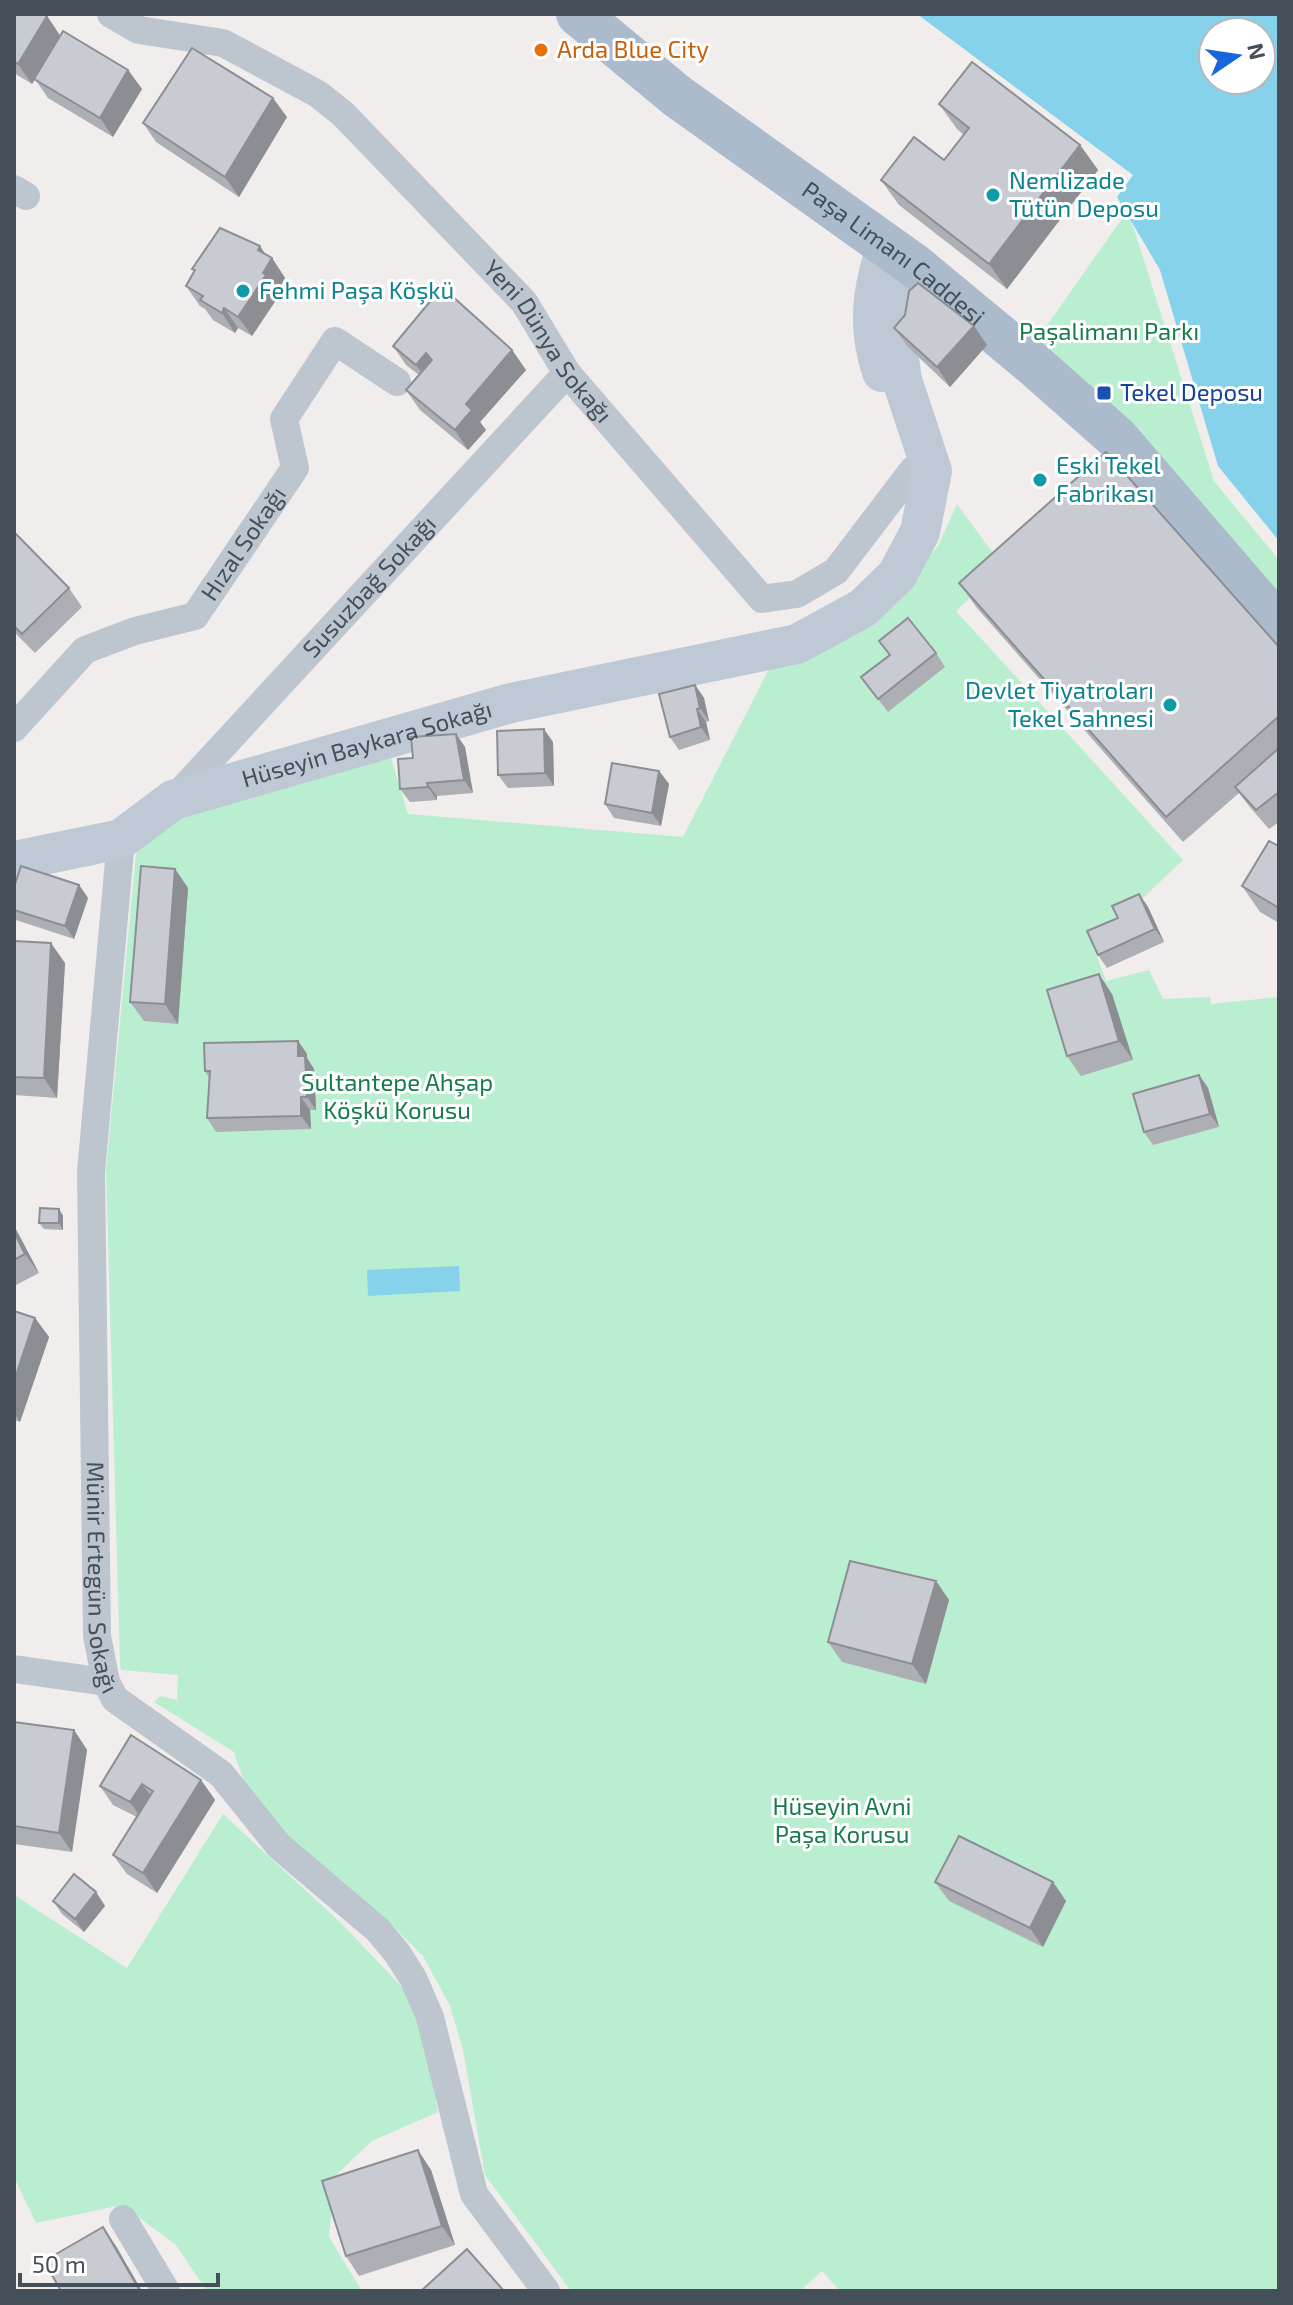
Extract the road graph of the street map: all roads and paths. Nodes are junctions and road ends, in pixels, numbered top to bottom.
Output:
1 (111, 14) edge
2 (578, 14) edge
3 (901, 255) junction
4 (567, 373) junction
5 (397, 382) dead end
6 (922, 471) junction
7 (1279, 626) edge
8 (14, 728) edge
9 (173, 800) junction
10 (121, 839) junction
11 (14, 861) edge
12 (14, 1669) edge
13 (106, 1682) junction
14 (123, 2219) dead end
15 (166, 2291) edge
16 (546, 2291) edge

1 - 4 street, Yeni Dünya Sokağı
2 - 3 main road, Paşa Limanı Caddesi
3 - 6 street
3 - 7 main road, Paşa Limanı Caddesi
4 - 6 street, Yeni Dünya Sokağı
4 - 9 street, Susuzbağ Sokağı
5 - 8 street, Hızal Sokağı
6 - 9 street, Hüseyin Baykara Sokağı
9 - 10 street, Hüseyin Baykara Sokağı
10 - 11 street, Hüseyin Baykara Sokağı
10 - 13 street, Münir Ertegün Sokağı
12 - 13 street
13 - 16 street, Münir Ertegün Sokağı
14 - 15 street

